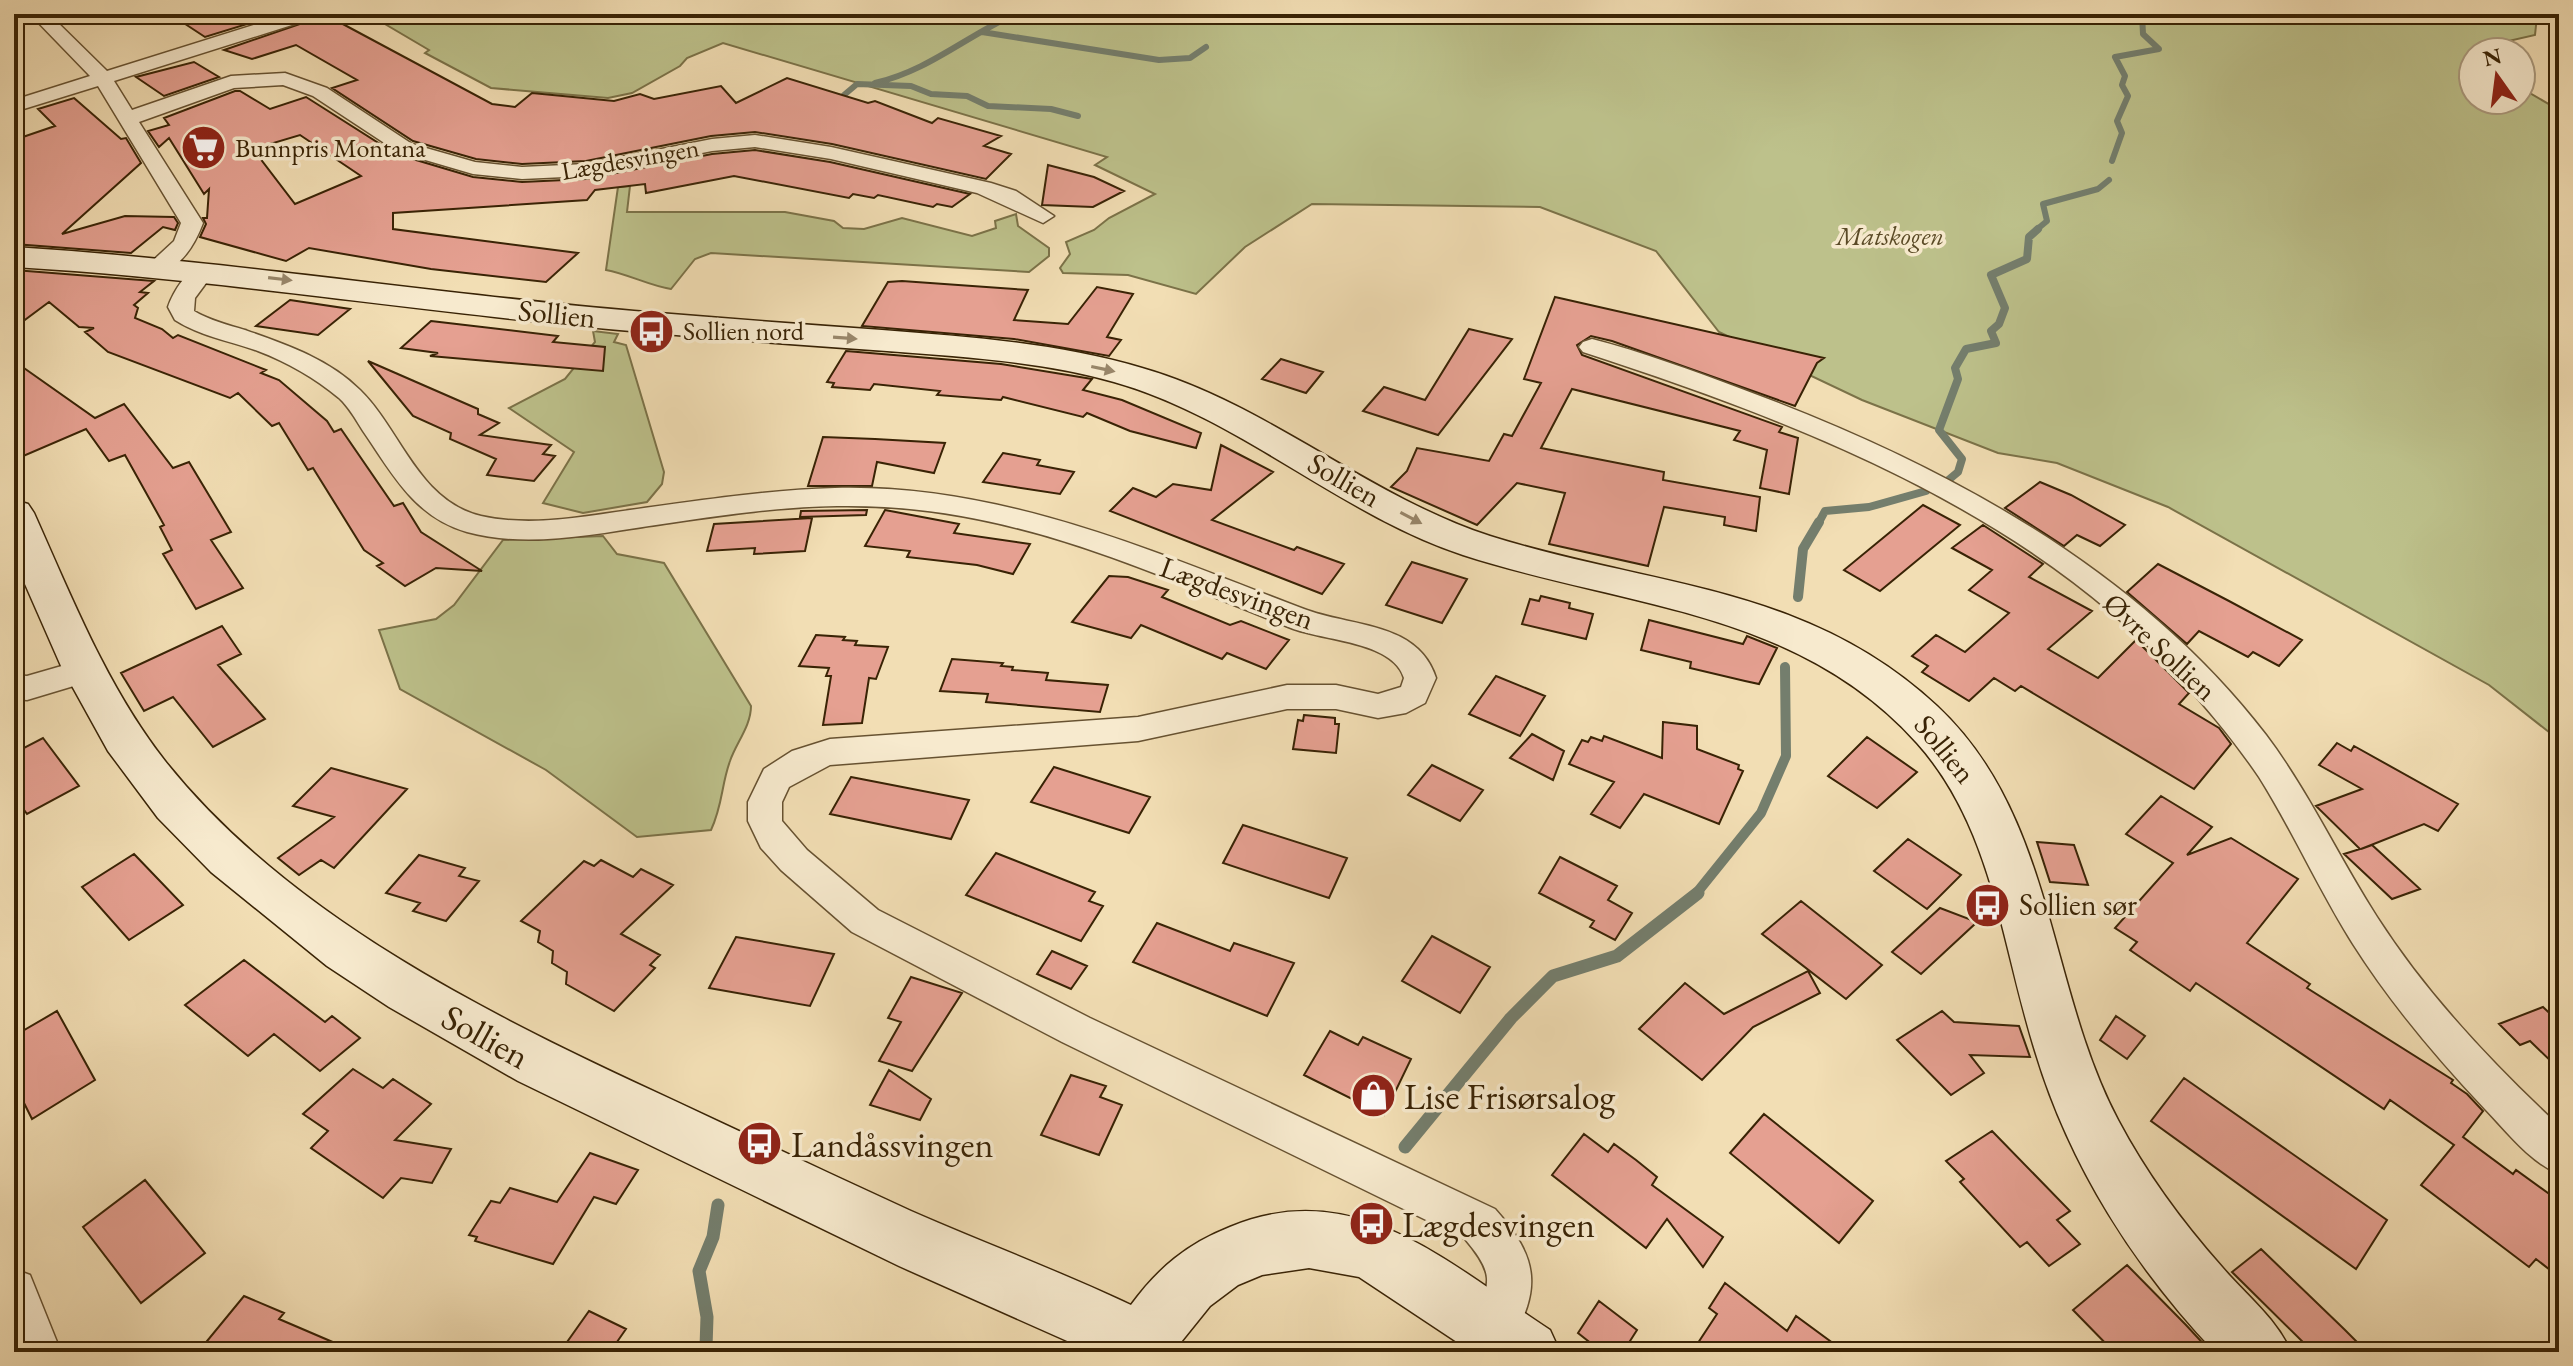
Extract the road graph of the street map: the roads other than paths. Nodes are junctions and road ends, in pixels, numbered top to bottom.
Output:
1 (39, 14) edge
2 (308, 14) edge
3 (103, 78) junction
4 (14, 106) edge
5 (127, 119) junction
6 (1043, 216) dead end
7 (14, 257) edge
8 (159, 266) junction
9 (203, 271) junction
10 (1592, 347) dead end
11 (14, 513) edge
12 (86, 671) junction
13 (14, 687) edge
14 (2559, 1154) edge
15 (14, 1291) edge
16 (1510, 1341) edge
17 (1144, 1348) edge
18 (38, 1352) edge
19 (2259, 1352) edge

1 - 3 street
2 - 3 street
3 - 4 street
3 - 5 street
5 - 6 street, Lægdesvingen
5 - 8 street
7 - 8 street, Sollien
8 - 9 street, Sollien
9 - 16 street, Lægdesvingen
9 -> 19 street, Sollien
10 - 14 street, Øvre Sollien
11 - 12 street, Sollien
12 - 13 street
12 - 17 street, Sollien
15 - 18 street
16 - 17 street

